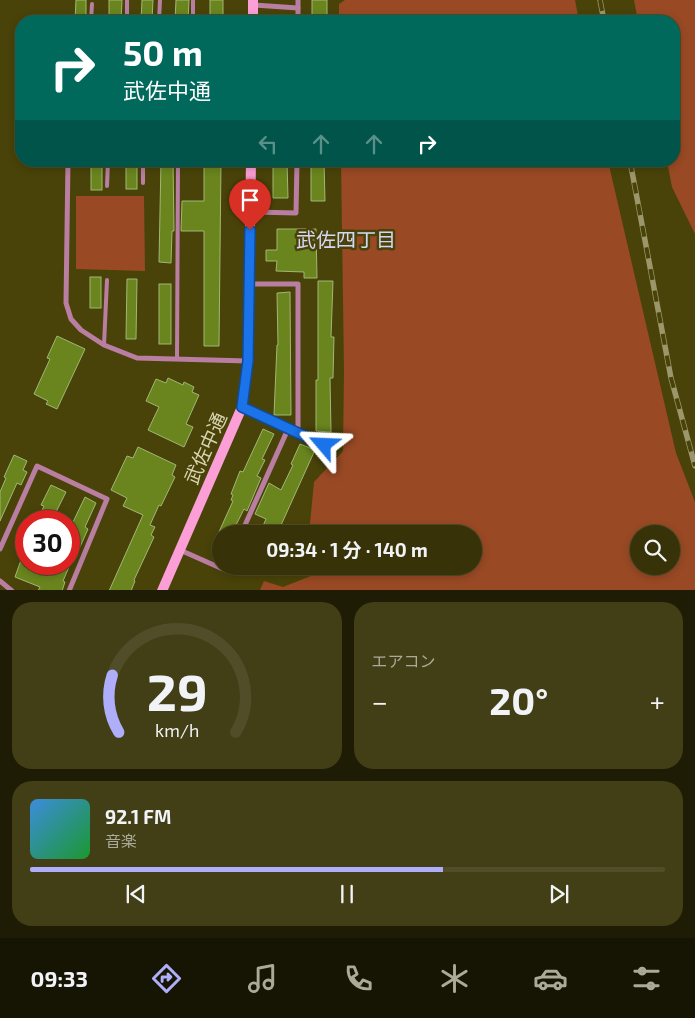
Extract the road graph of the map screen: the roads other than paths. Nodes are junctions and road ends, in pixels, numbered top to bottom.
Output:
1 (127, 0) edge
2 (160, 0) edge
3 (193, 0) edge
4 (298, 0) edge
5 (253, 2) edge
6 (92, 4) dead end
7 (298, 8) junction
8 (91, 15) edge
9 (127, 15) edge
10 (159, 15) edge
11 (193, 15) edge
12 (253, 15) edge
13 (298, 15) edge
14 (68, 167) edge
15 (108, 167) edge
16 (143, 167) edge
17 (178, 167) edge
18 (250, 167) edge
19 (296, 167) edge
20 (143, 183) dead end
21 (108, 186) dead end
22 (250, 212) junction
23 (107, 280) dead end
24 (249, 284) junction
25 (104, 345) junction
26 (177, 359) junction
27 (248, 361) junction
28 (242, 407) junction
29 (288, 428) junction
30 (298, 433) junction
31 (324, 445) dead end
32 (245, 525) edge
33 (0, 549) edge
34 (180, 550) junction
35 (212, 564) edge
36 (0, 581) edge
37 (12, 590) edge
38 (69, 590) edge
39 (162, 590) edge

1 - 9 lane
2 - 10 lane
3 - 11 lane
4 - 7 street
5 - 7 street
5 - 12 street
6 - 8 lane
7 - 13 street
14 - 25 street
15 - 21 lane
16 - 20 lane
17 - 26 lane
18 - 22 street, 武佐中通
19 - 22 street
22 - 24 street, 武佐中通
23 - 25 lane
24 - 27 street, 武佐中通
24 - 30 street
25 - 26 street
26 - 27 street
27 - 28 street, 武佐中通
28 - 29 street
28 - 34 street, 武佐中通
29 - 30 street
29 - 32 street
30 - 31 street
33 - 38 street
34 - 35 street
34 - 39 street, 武佐中通
36 - 37 street

